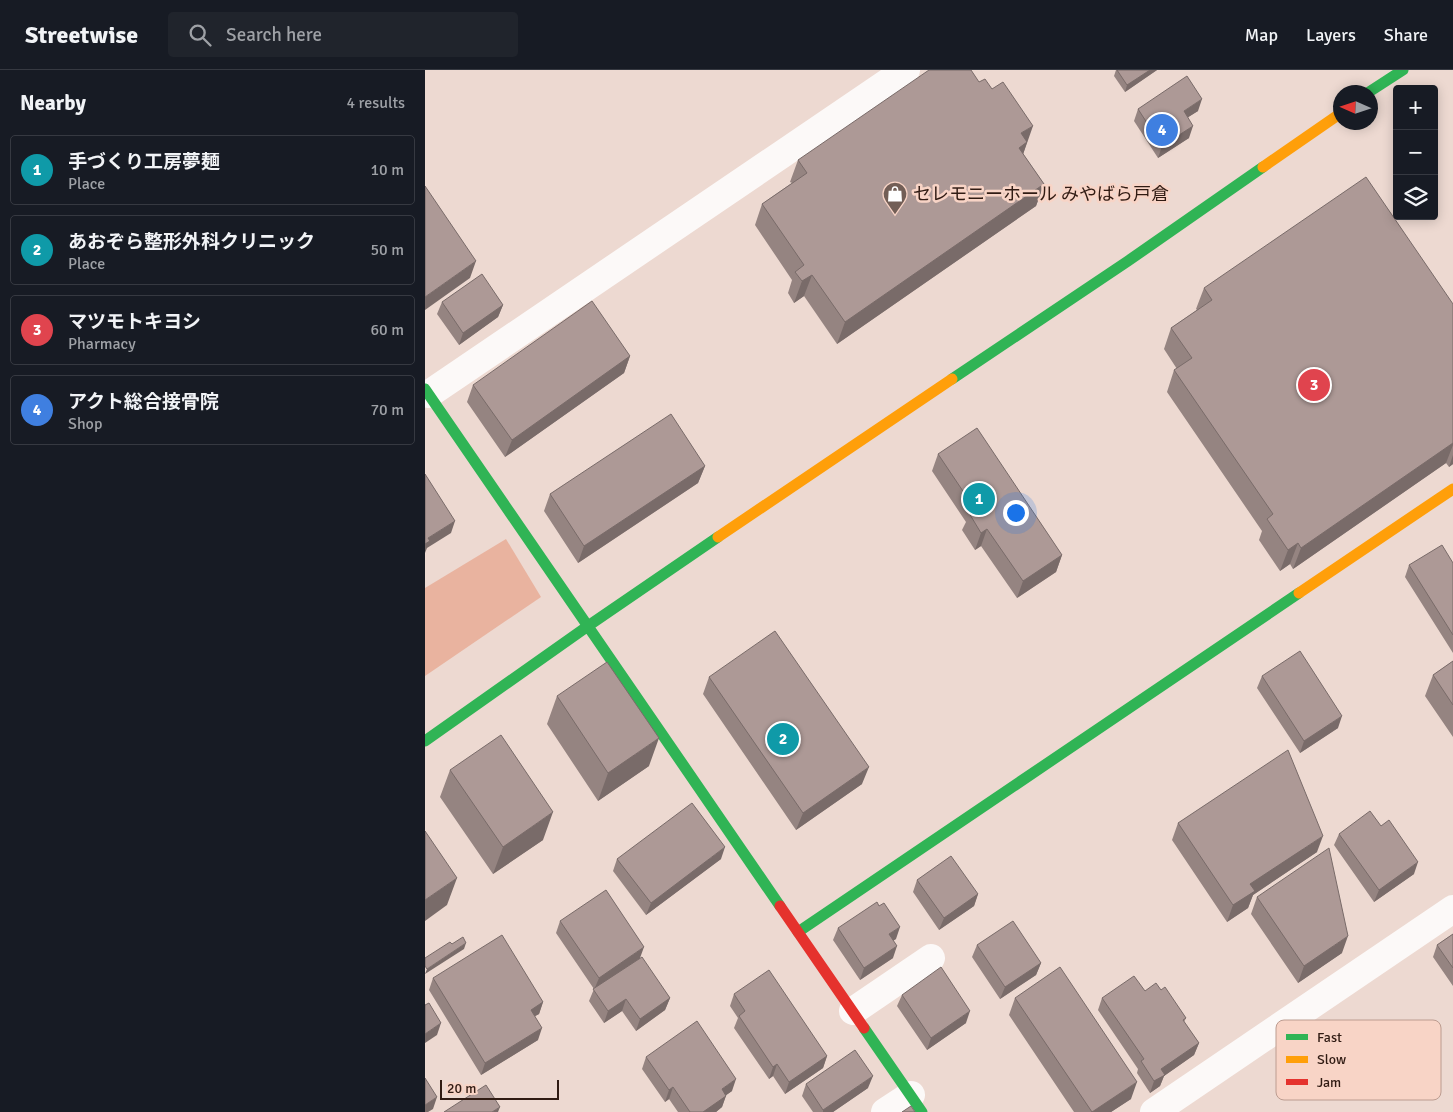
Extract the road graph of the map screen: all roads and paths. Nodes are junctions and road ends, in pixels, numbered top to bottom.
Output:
1 (906, 70) edge
2 (1403, 70) edge
3 (1378, 86) edge
4 (1333, 118) edge
5 (427, 392) edge
6 (1453, 489) edge
7 (588, 626) junction
8 (425, 741) edge
9 (1453, 909) edge
10 (798, 932) junction
11 (931, 958) dead end
12 (853, 1011) junction
13 (1290, 1020) edge
14 (1276, 1029) edge
15 (916, 1103) edge
16 (885, 1112) edge
17 (1154, 1112) edge

1 - 5 street
2 - 3 street
4 - 7 street
5 - 7 street
6 - 10 street
7 - 8 street
7 - 10 street
9 - 13 street
10 - 12 street
11 - 12 street
12 - 15 street
14 - 17 street
15 - 16 street

